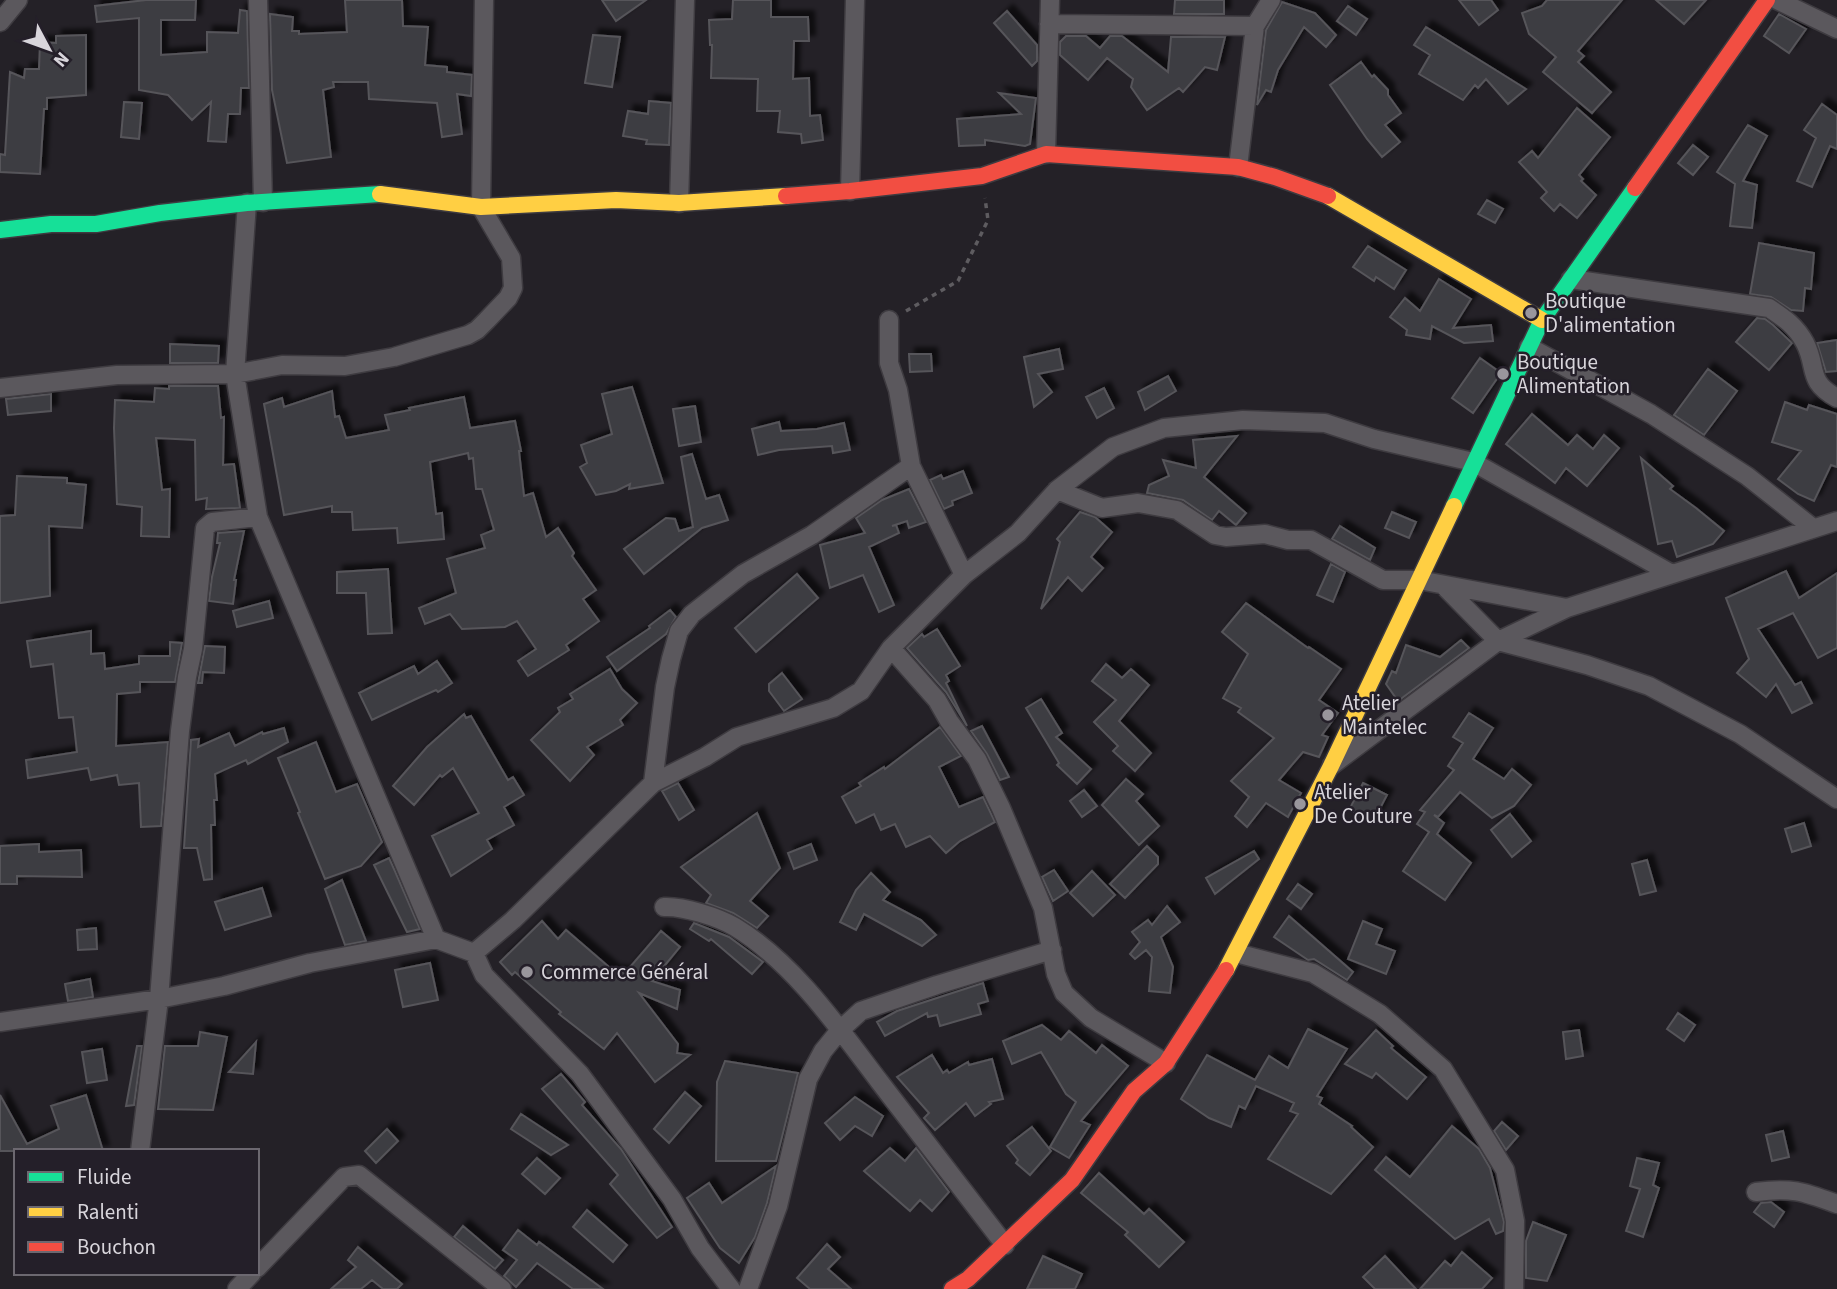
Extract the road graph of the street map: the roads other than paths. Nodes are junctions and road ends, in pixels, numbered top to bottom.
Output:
1 (18, 0) edge
2 (258, 0) edge
3 (484, 0) edge
4 (685, 0) edge
5 (855, 0) edge
6 (1049, 0) edge
7 (1271, 0) edge
8 (1767, 0) edge
9 (1777, 0) edge
10 (0, 22) edge
11 (1049, 24) junction
12 (1255, 26) junction
13 (1837, 29) edge
14 (1046, 154) junction
15 (1238, 167) junction
16 (849, 191) junction
17 (255, 202) junction
18 (679, 203) junction
19 (481, 207) junction
20 (0, 230) edge
21 (1571, 279) junction
22 (889, 320) road end
23 (1542, 320) junction
24 (1529, 347) junction
25 (235, 374) junction
26 (0, 388) edge
27 (1837, 398) edge
28 (1473, 462) junction
29 (911, 466) junction
30 (1057, 490) junction
31 (258, 517) junction
32 (1837, 521) edge
33 (1813, 528) junction
34 (1670, 573) junction
35 (964, 575) junction
36 (1419, 580) junction
37 (1444, 586) junction
38 (1567, 608) junction
39 (1498, 641) junction
40 (891, 648) junction
41 (1331, 766) junction
42 (653, 783) junction
43 (1837, 799) edge
44 (664, 907) dead end
45 (436, 939) junction
46 (1052, 950) junction
47 (474, 953) junction
48 (1236, 953) junction
49 (159, 999) junction
50 (0, 1022) edge
51 (840, 1030) junction
52 (1166, 1063) junction
53 (140, 1149) edge
54 (1756, 1192) dead end
55 (1837, 1204) edge
56 (1005, 1245) junction
57 (259, 1266) edge
58 (250, 1275) edge
59 (725, 1285) edge
60 (237, 1289) edge
61 (502, 1289) edge
62 (748, 1289) edge
63 (952, 1289) edge
64 (1514, 1289) edge

1 - 10 street
2 - 17 street
3 - 19 street
4 - 18 street
5 - 16 street
6 - 11 street
7 - 12 street
8 - 21 street
9 - 13 street
11 - 12 street
11 - 14 street
12 - 15 street
14 - 15 street
14 - 16 street
15 - 23 street
16 - 18 street
17 - 19 street
17 - 20 street
17 - 25 street
18 - 19 street
19 - 25 street
21 - 23 street
21 - 27 street
22 - 29 street
23 - 24 street
24 - 28 street
24 - 33 street
25 - 26 street
25 - 31 street
28 - 30 street
28 - 34 street
28 - 36 street
29 - 35 street
29 - 42 street
30 - 35 street
30 - 36 street
31 - 45 street
31 - 49 street
32 - 33 street
33 - 34 street
34 - 38 street
35 - 40 street
36 - 37 street
36 - 41 street
37 - 38 street
37 - 39 street
38 - 39 street
39 - 41 street
39 - 43 street
40 - 42 street
40 - 46 street
41 - 48 street
42 - 47 street
44 - 51 street
45 - 47 street
45 - 49 street
46 - 51 street
46 - 52 street
47 - 59 street
48 - 52 street
48 - 64 street
49 - 50 street
49 - 53 street
51 - 56 street
51 - 62 street
52 - 56 street
54 - 55 street
56 - 63 street
57 - 61 street
58 - 60 street

